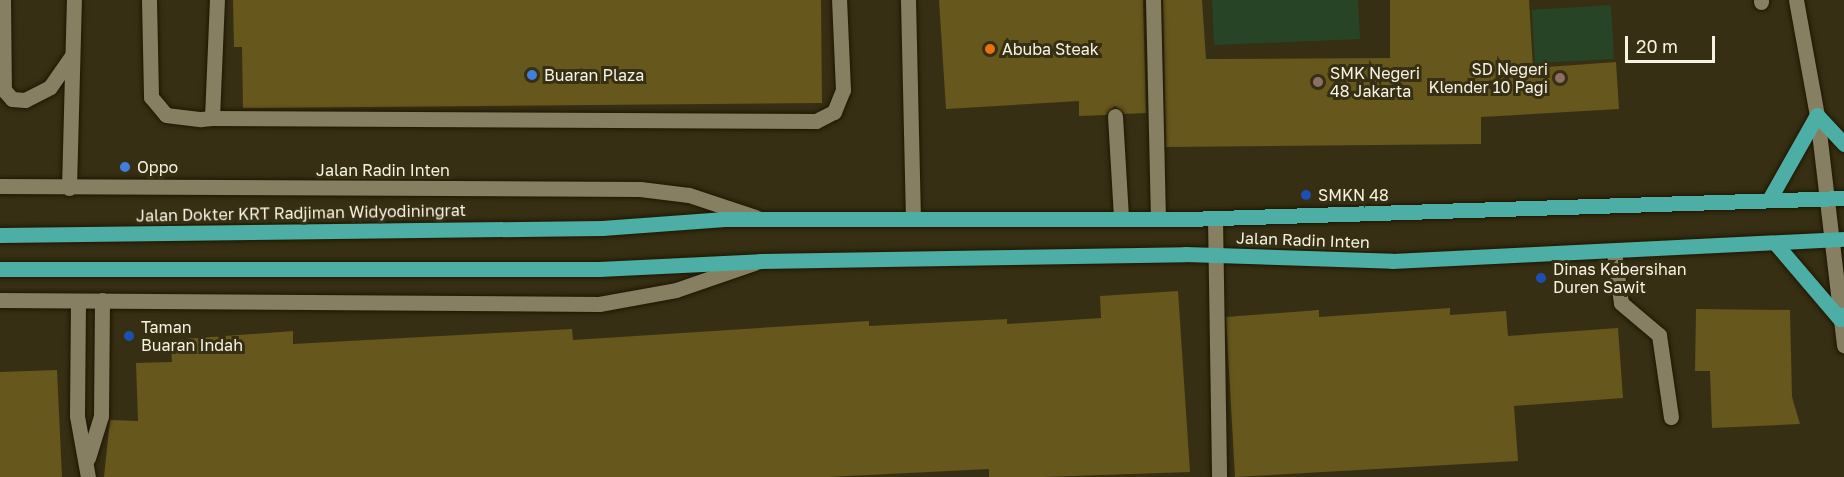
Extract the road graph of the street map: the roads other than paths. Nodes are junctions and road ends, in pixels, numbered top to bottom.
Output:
1 (3, 0) edge
2 (74, 0) edge
3 (149, 0) edge
4 (217, 0) edge
5 (839, 0) edge
6 (908, 0) edge
7 (1154, 0) edge
8 (1796, 0) edge
9 (72, 56) junction
10 (1817, 115) junction
11 (1115, 116) dead end
12 (212, 118) junction
13 (1844, 144) edge
14 (0, 186) edge
15 (69, 188) junction
16 (1826, 197) junction
17 (1770, 198) junction
18 (1844, 198) edge
19 (913, 217) junction
20 (1121, 218) junction
21 (1215, 218) junction
22 (1158, 219) junction
23 (762, 220) junction
24 (602, 228) joint
25 (0, 235) edge
26 (1838, 240) edge
27 (1775, 243) junction
28 (1614, 252) junction
29 (1215, 255) junction
30 (760, 261) junction
31 (0, 269) edge
32 (0, 300) edge
33 (102, 300) junction
34 (78, 301) junction
35 (1842, 317) edge
36 (1844, 345) edge
37 (1671, 417) dead end
38 (88, 458) junction
39 (87, 477) edge
40 (1219, 477) edge

1 - 9 street
2 - 9 street
3 - 12 street
4 - 12 street
5 - 12 street
6 - 19 street
7 - 22 street
8 - 10 street
9 - 15 street
10 - 13 main road
10 - 16 street
10 - 17 main road
11 - 20 street
14 - 15 street, Jalan Radin Inten
15 - 23 street, Jalan Radin Inten
16 - 17 main road, Jalan Radin Inten
16 - 18 main road, Jalan Radin Inten
16 - 26 street
17 - 21 main road, Jalan Radin Inten
19 - 20 main road, Jalan Radin Inten
19 - 23 main road, Jalan Radin Inten
20 - 22 main road, Jalan Radin Inten
21 - 22 main road, Jalan Radin Inten
21 - 29 street
23 - 24 main road, Jalan Radin Inten
24 - 25 main road, Jalan Dokter KRT Radjiman Widyodiningrat
26 - 27 main road, Jalan Radin Inten
26 - 35 street
27 - 28 main road, Jalan Radin Inten
27 - 35 main road
28 - 29 main road, Jalan Radin Inten
28 - 37 street
29 - 30 main road, Jalan Radin Inten
29 - 40 street
30 - 31 main road, Jalan Radin Inten
30 - 33 street, Jalan Radin Inten
32 - 34 street, Jalan Radin Inten
33 - 34 street, Jalan Radin Inten
33 - 38 street
34 - 38 street
35 - 36 street
38 - 39 street

